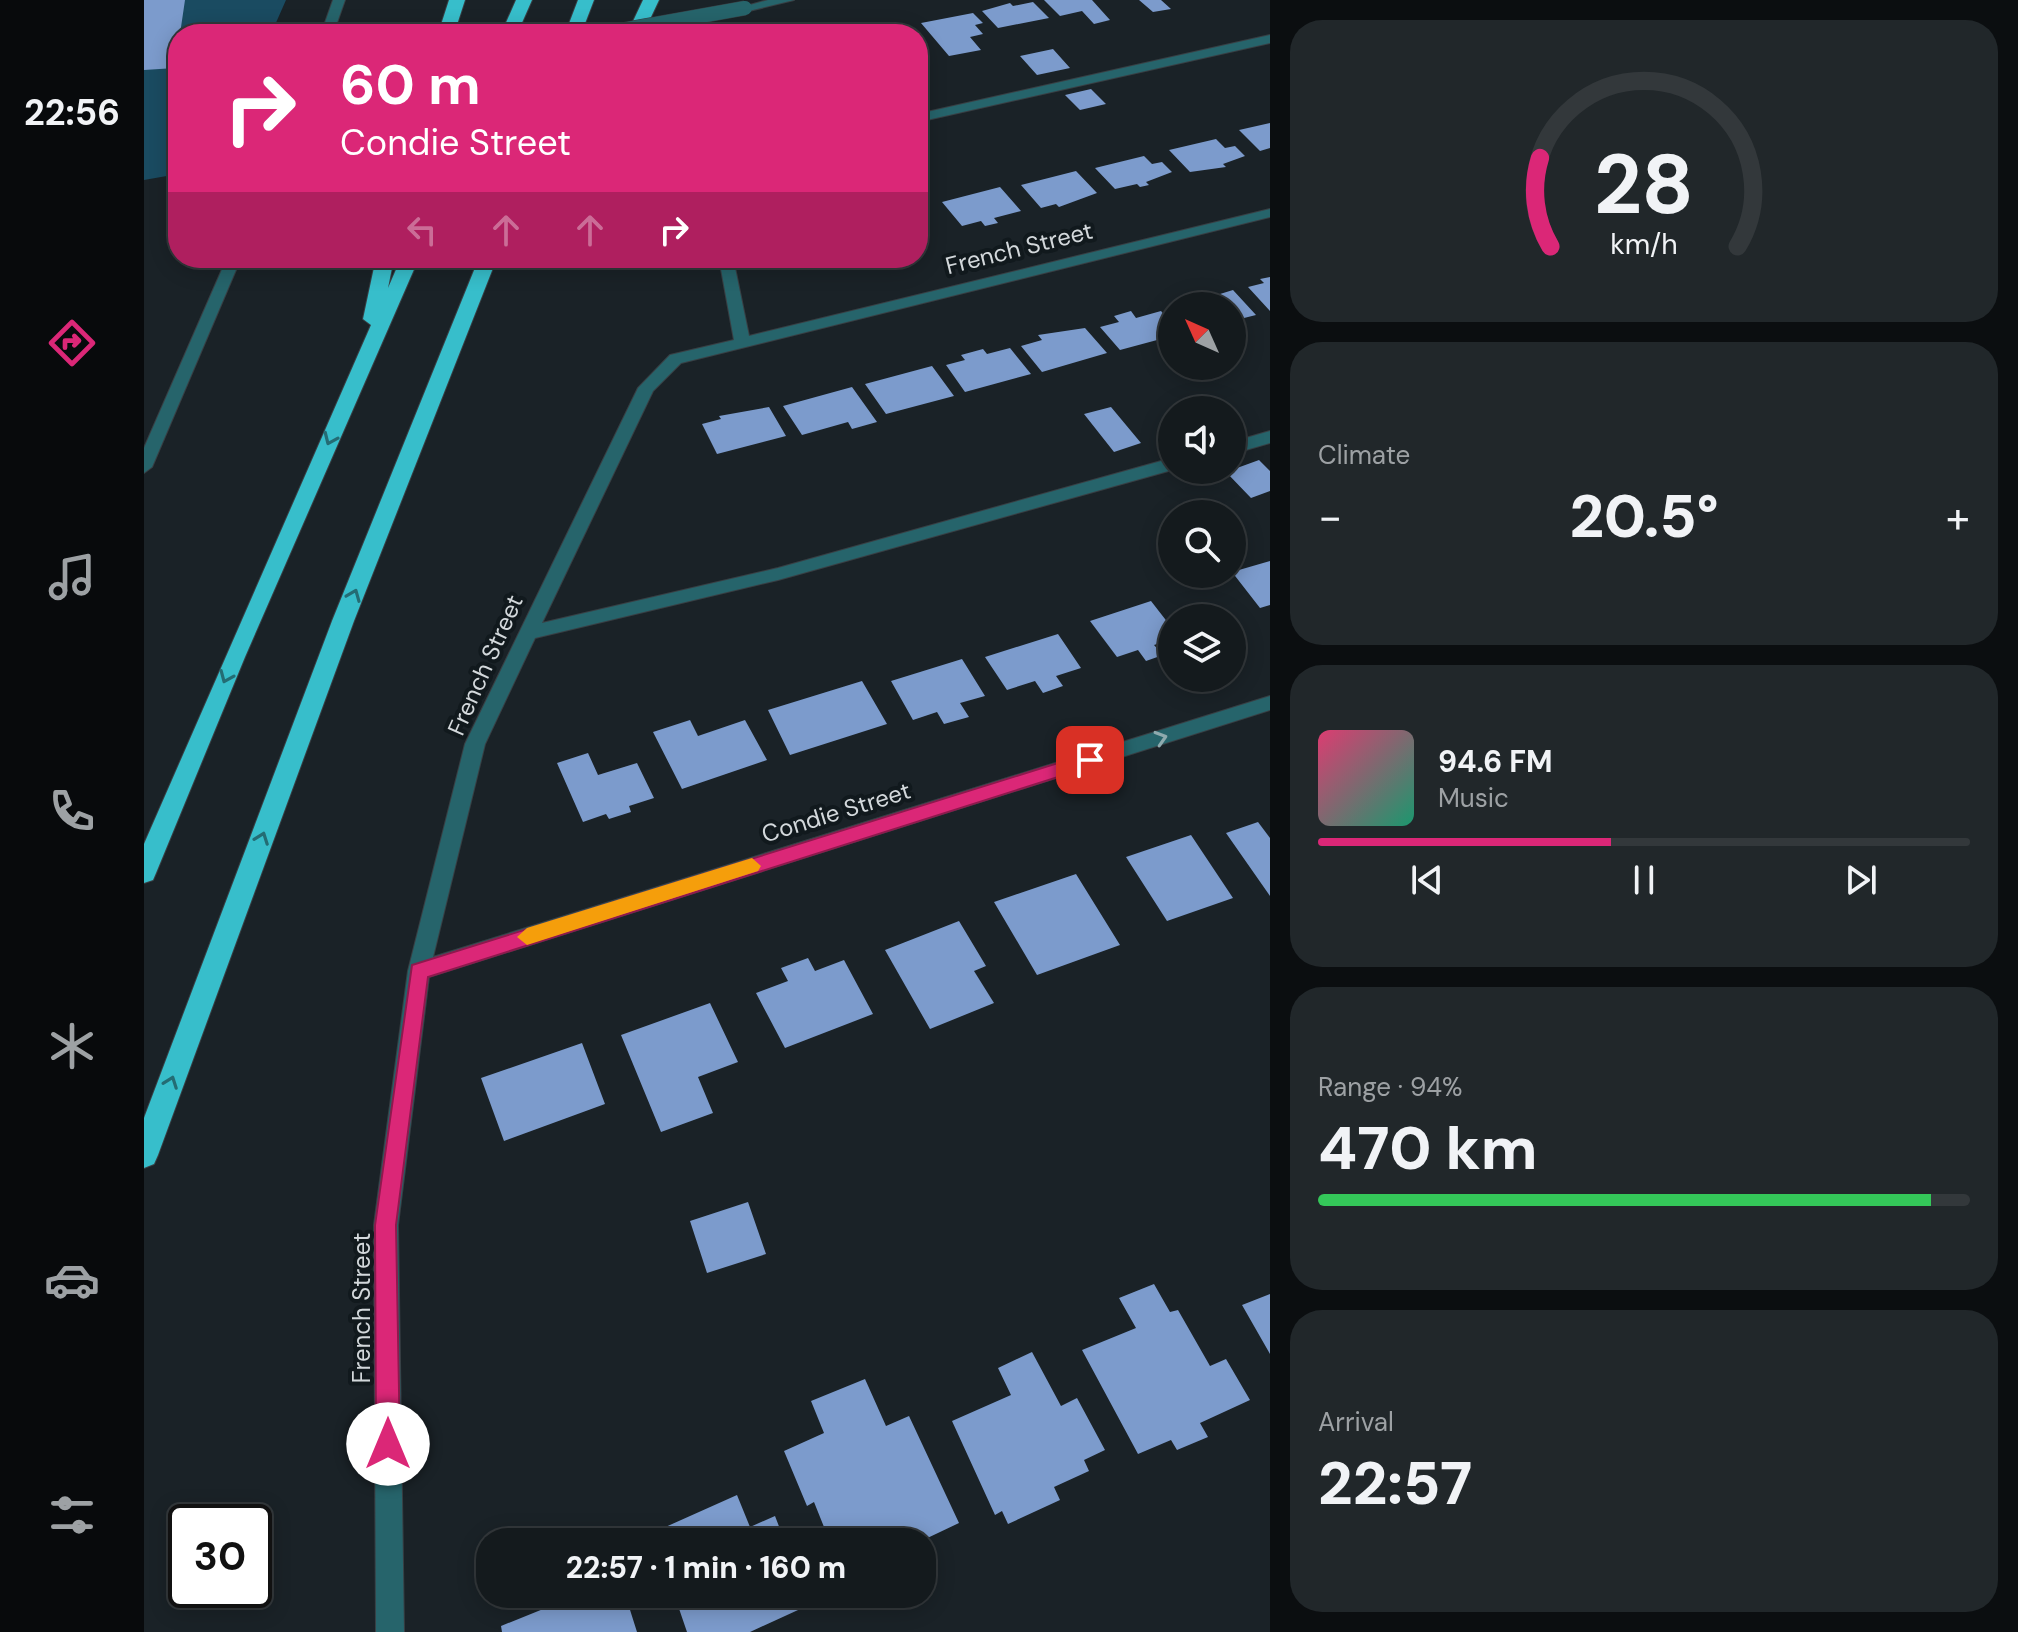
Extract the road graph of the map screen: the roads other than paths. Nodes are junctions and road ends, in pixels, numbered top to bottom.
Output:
1 (339, 0) edge
2 (457, 0) edge
3 (524, 0) edge
4 (586, 0) edge
5 (651, 0) edge
6 (788, 0) edge
7 (331, 24) edge
8 (449, 24) edge
9 (513, 24) edge
10 (577, 24) edge
11 (640, 24) edge
12 (656, 24) edge
13 (1270, 39) edge
14 (928, 116) edge
15 (1270, 213) edge
16 (230, 268) edge
17 (383, 268) edge
18 (406, 268) edge
19 (484, 268) edge
20 (498, 268) edge
21 (728, 268) edge
22 (462, 328) junction
23 (742, 343) junction
24 (362, 368) junction
25 (1270, 437) edge
26 (1246, 444) edge
27 (144, 467) edge
28 (1158, 468) edge
29 (527, 633) junction
30 (1270, 703) edge
31 (144, 873) edge
32 (419, 971) junction
33 (144, 1155) edge
34 (390, 1632) edge

1 - 7 street
2 - 8 highway
3 - 9 highway
4 - 10 highway
5 - 11 highway
6 - 12 street, bridge
13 - 14 street
15 - 23 street, French Street
16 - 27 street
17 - 24 highway
18 - 24 highway
19 - 22 highway
20 - 22 highway
21 - 23 street
33 -> 22 highway
23 - 29 street, French Street
24 -> 31 highway
25 - 26 street
28 - 29 street
29 - 32 street, French Street
32 -> 30 street, Condie Street
32 - 34 street, French Street

